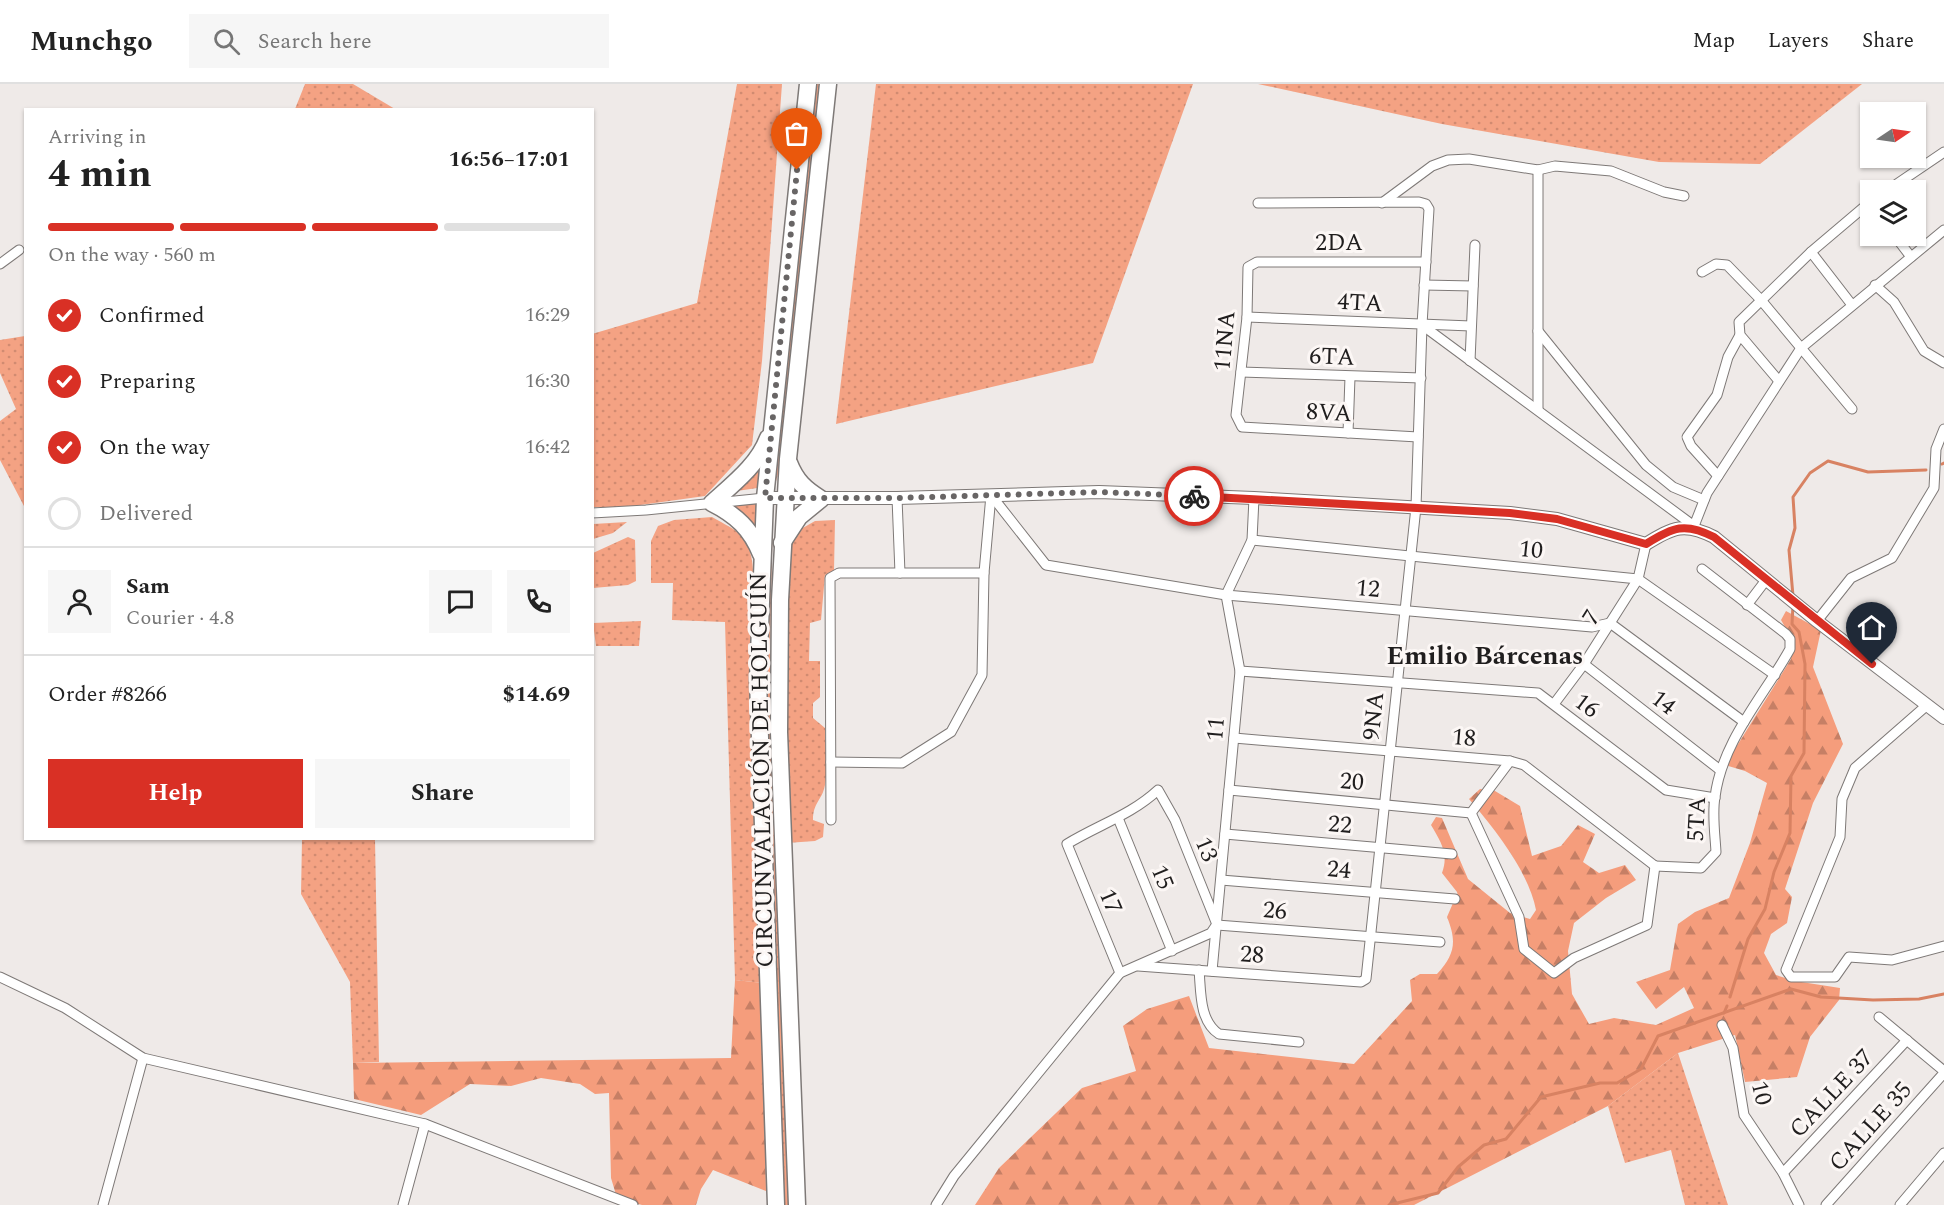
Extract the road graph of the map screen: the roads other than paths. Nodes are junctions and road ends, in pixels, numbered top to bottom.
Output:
1 (808, 84) edge
2 (828, 84) edge
3 (1944, 152) edge
4 (1538, 170) junction
5 (1903, 180) edge
6 (1684, 196) dead end
7 (1258, 203) dead end
8 (1382, 203) junction
9 (1860, 210) edge
10 (1944, 230) edge
11 (1475, 245) dead end
12 (1903, 246) edge
13 (19, 250) dead end
14 (1811, 252) junction
15 (1911, 257) junction
16 (1426, 262) junction
17 (0, 264) edge
18 (1252, 264) joint
19 (1702, 272) dead end
20 (1424, 285) junction
21 (1875, 285) junction
22 (1473, 286) junction
23 (1761, 300) junction
24 (1852, 305) junction
25 (1247, 317) junction
26 (1422, 325) junction
27 (1471, 326) junction
28 (1538, 331) junction
29 (1740, 335) junction
30 (1801, 348) junction
31 (1470, 361) junction
32 (1944, 363) edge
33 (1241, 372) junction
34 (1350, 377) junction
35 (1421, 378) junction
36 (1779, 381) junction
37 (1538, 409) junction
38 (1852, 409) dead end
39 (1238, 423) joint
40 (771, 428) junction
41 (1944, 429) edge
42 (1348, 433) junction
43 (1418, 437) junction
44 (788, 459) junction
45 (1718, 476) junction
46 (991, 495) junction
47 (785, 496) junction
48 (765, 498) junction
49 (897, 498) junction
50 (1254, 498) junction
51 (821, 500) junction
52 (1704, 500) junction
53 (712, 503) junction
54 (1416, 507) junction
55 (594, 513) edge
56 (1694, 526) junction
57 (1252, 540) junction
58 (782, 543) junction
59 (1646, 544) junction
60 (762, 556) junction
61 (1410, 556) junction
62 (1702, 569) dead end
63 (900, 573) junction
64 (984, 573) junction
65 (1638, 579) junction
66 (1766, 580) junction
67 (1226, 595) junction
68 (1747, 605) junction
69 (1404, 610) junction
70 (1817, 621) junction
71 (1610, 623) junction
72 (1584, 664) junction
73 (1240, 671) junction
74 (1775, 675) junction
75 (1396, 682) junction
76 (1554, 704) junction
77 (1926, 706) junction
78 (1944, 718) edge
79 (1744, 722) junction
80 (1234, 738) junction
81 (1389, 750) junction
82 (1509, 761) junction
83 (831, 762) junction
84 (1720, 770) junction
85 (1229, 789) junction
86 (1714, 798) junction
87 (1384, 804) junction
88 (1471, 813) junction
89 (1118, 818) junction
90 (831, 820) dead end
91 (1225, 834) junction
92 (1378, 846) junction
93 (1452, 854) dead end
94 (1655, 866) junction
95 (1221, 880) junction
96 (1373, 892) junction
97 (1455, 898) dead end
98 (1217, 925) junction
99 (1369, 938) junction
100 (1440, 942) dead end
101 (1944, 946) edge
102 (1173, 951) junction
103 (1138, 966) junction
104 (1199, 970) junction
105 (1212, 971) junction
106 (1120, 973) junction
107 (0, 976) edge
108 (1364, 981) joint
109 (1879, 1017) dead end
110 (1722, 1025) dead end
111 (1907, 1040) junction
112 (1299, 1042) dead end
113 (143, 1058) junction
114 (1944, 1072) edge
115 (425, 1124) junction
116 (1944, 1153) edge
117 (1782, 1173) junction
118 (103, 1205) edge
119 (403, 1205) edge
120 (633, 1205) edge
121 (776, 1205) edge
122 (797, 1205) edge
123 (936, 1205) edge
124 (1799, 1205) edge
125 (1826, 1205) edge
126 (1900, 1205) edge

1 - 40 highway, CIRCUNVALACIÓN DE HOLGUÍN
2 - 44 highway, CIRCUNVALACIÓN DE HOLGUÍN
3 - 5 street
4 - 6 street
4 - 8 street
4 - 28 street
7 - 8 street
8 - 16 street, 9NA
9 - 14 street
10 - 15 street
11 - 22 street
12 - 15 street
13 - 17 street
14 - 23 street
14 - 24 street
15 - 21 street
16 - 18 street, 2DA
16 - 20 street, 9NA
18 - 25 street, 11NA
19 - 23 street
20 - 22 street
20 - 26 street, 9NA
21 - 24 street
21 - 32 street
22 - 27 street
23 - 29 street
23 - 30 street
24 - 30 street
25 - 26 street, 4TA
25 - 33 street, 11NA
26 - 27 street, 4TA
26 - 31 street
26 - 35 street, 9NA
27 - 31 street
28 - 37 street
28 - 52 street
29 - 36 street
29 - 45 street
30 - 36 street
30 - 38 street
31 - 37 street
33 - 34 street, 6TA
33 - 39 street, 11NA
34 - 35 street, 6TA
34 - 42 street
35 - 43 street, 9NA
36 - 45 street
37 - 56 street
39 - 42 street, 8VA
40 - 48 highway, CIRCUNVALACIÓN DE HOLGUÍN
40 - 53 highway
41 - 70 street
42 - 43 street, 8VA
43 - 54 street, 9NA
44 - 47 highway, CIRCUNVALACIÓN DE HOLGUÍN
44 - 51 highway
45 - 52 street
46 - 49 street
46 - 50 street
46 - 64 street
46 - 67 street, 12
47 - 48 street
47 - 51 street
47 - 58 highway, CIRCUNVALACIÓN DE HOLGUÍN
48 - 53 street
48 - 60 highway, CIRCUNVALACIÓN DE HOLGUÍN
49 - 51 street
49 - 63 street
50 - 54 street
50 - 57 street
51 - 58 highway
52 - 56 street
53 - 55 street
53 - 60 highway
54 - 59 street
54 - 61 street, 9NA
56 - 59 street
56 - 66 street
57 - 61 street, 10
57 - 67 street
58 - 122 highway, CIRCUNVALACIÓN DE HOLGUÍN
59 - 65 street, 7
60 - 121 highway, CIRCUNVALACIÓN DE HOLGUÍN
61 - 65 street, 10
61 - 69 street, 9NA
62 - 68 street
63 - 64 street
63 - 83 street
64 - 83 street
65 - 71 street, 7
65 - 74 street, 10
66 - 68 street
66 - 70 street
67 - 69 street, 12
67 - 73 street, 11
68 - 74 street, 5TA
69 - 71 street, 12
69 - 75 street, 9NA
70 - 77 street
71 - 72 street, 7
71 - 79 street
72 - 76 street, 7
72 - 84 street, 14
73 - 75 street, 16
73 - 80 street, 11
74 - 79 street, 5TA
75 - 76 street, 16
75 - 81 street, 9NA
76 - 86 street, 16
77 - 78 street
77 - 101 street
79 - 84 street, 5TA
80 - 81 street, 18
80 - 85 street, 11
81 - 82 street, 18
81 - 87 street, 9NA
82 - 88 street
82 - 94 street, 18
83 - 90 street
84 - 86 street, 5TA
85 - 87 street, 20
85 - 91 street, 11
86 - 94 street, 5TA
87 - 88 street, 20
87 - 92 street, 9NA
88 - 94 street, 5TA
89 - 98 street, 13
89 - 102 street, 15
89 - 106 street, 17
91 - 92 street, 22
91 - 95 street, 11
92 - 93 street, 22
92 - 96 street, 9NA
95 - 96 street, 24
95 - 98 street, 11
96 - 97 street, 24
96 - 99 street, 9NA
98 - 99 street, 26
98 - 102 street
98 - 105 street, 11
99 - 100 street, 26
99 - 108 street, 9NA
102 - 103 street
103 - 104 street, 28
103 - 106 street
104 - 105 street, 28
104 - 112 street
105 - 108 street, 28
106 - 123 street
107 - 113 street
109 - 111 street
110 - 117 street, 10
111 - 114 street
111 - 117 street, CALLE 37
113 - 115 street
113 - 118 street
114 - 125 street, CALLE 35
115 - 119 street
115 - 120 street
116 - 126 street
117 - 124 street, 10

